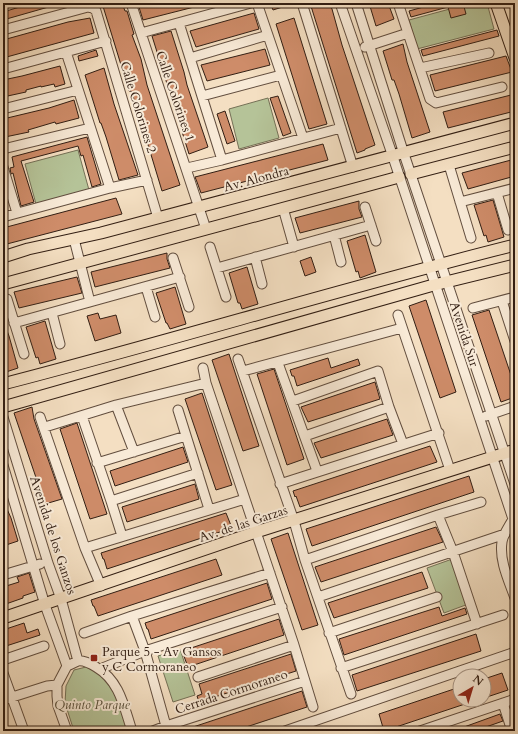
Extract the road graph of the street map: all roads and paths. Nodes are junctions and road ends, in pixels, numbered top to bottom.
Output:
1 (131, 3) edge
2 (251, 3) edge
3 (257, 3) edge
4 (302, 3) edge
5 (340, 3) edge
6 (356, 3) edge
7 (398, 3) edge
8 (496, 3) edge
9 (179, 22) junction
10 (3, 30) edge
11 (141, 33) junction
12 (408, 33) junction
13 (268, 35) junction
14 (106, 41) junction
15 (373, 45) junction
16 (356, 50) junction
17 (66, 52) junction
18 (489, 53) dead end
19 (190, 58) junction
20 (515, 58) edge
21 (420, 68) junction
22 (3, 69) edge
23 (281, 75) junction
24 (502, 87) dead end
25 (78, 90) junction
26 (202, 96) junction
27 (3, 109) edge
28 (515, 123) edge
29 (90, 128) junction
30 (341, 128) junction
31 (303, 138) junction
32 (515, 147) edge
33 (3, 149) edge
34 (404, 154) junction
35 (393, 157) junction
36 (222, 160) junction
37 (352, 164) junction
38 (3, 168) edge
39 (187, 168) junction
40 (450, 168) junction
41 (411, 174) junction
42 (399, 177) junction
43 (147, 180) junction
44 (110, 188) junction
45 (515, 188) edge
46 (498, 193) junction
47 (460, 202) junction
48 (198, 203) junction
49 (366, 207) dead end
50 (283, 208) junction
51 (17, 213) junction
52 (157, 215) junction
53 (3, 217) edge
54 (371, 224) junction
55 (206, 229) junction
56 (508, 230) dead end
57 (334, 235) junction
58 (471, 238) dead end
59 (74, 239) junction
60 (376, 241) dead end
61 (515, 245) edge
62 (210, 246) dead end
63 (294, 247) junction
64 (3, 257) edge
65 (255, 257) junction
66 (173, 258) dead end
67 (341, 262) dead end
68 (441, 264) junction
69 (515, 265) edge
70 (81, 266) junction
71 (429, 267) junction
72 (217, 268) junction
73 (180, 277) junction
74 (448, 282) junction
75 (3, 284) edge
76 (262, 284) dead end
77 (435, 285) junction
78 (146, 287) junction
79 (226, 297) dead end
80 (515, 297) edge
81 (7, 299) dead end
82 (502, 301) junction
83 (90, 302) junction
84 (189, 307) dead end
85 (473, 308) dead end
86 (52, 313) junction
87 (398, 315) dead end
88 (155, 317) dead end
89 (14, 324) junction
90 (402, 328) junction
91 (515, 339) edge
92 (60, 344) dead end
93 (24, 354) dead end
94 (238, 359) dead end
95 (278, 363) junction
96 (204, 368) dead end
97 (243, 372) junction
98 (206, 383) junction
99 (3, 384) edge
100 (293, 401) junction
101 (116, 405) junction
102 (3, 406) edge
103 (515, 406) edge
104 (389, 407) junction
105 (178, 410) dead end
106 (494, 413) junction
107 (82, 416) junction
108 (3, 417) edge
109 (40, 417) dead end
110 (479, 418) junction
111 (45, 428) junction
112 (439, 433) junction
113 (186, 436) junction
114 (305, 436) junction
115 (403, 444) junction
116 (510, 451) edge
117 (134, 452) junction
118 (492, 457) junction
119 (97, 463) junction
120 (3, 465) edge
121 (449, 466) junction
122 (317, 471) junction
123 (198, 473) junction
124 (280, 484) junction
125 (515, 484) edge
126 (245, 499) junction
127 (111, 501) junction
128 (481, 502) dead end
129 (209, 509) junction
130 (438, 515) junction
131 (514, 519) edge
132 (295, 525) junction
133 (255, 530) junction
134 (505, 534) junction
135 (122, 536) junction
136 (85, 548) junction
137 (453, 552) junction
138 (305, 560) junction
139 (48, 563) junction
140 (34, 565) junction
141 (270, 573) junction
142 (3, 575) edge
143 (99, 582) junction
144 (318, 597) junction
145 (437, 597) dead end
146 (515, 598) edge
147 (61, 599) junction
148 (45, 605) junction
149 (282, 607) junction
150 (503, 615) dead end
151 (132, 616) junction
152 (3, 618) edge
153 (477, 624) junction
154 (84, 633) dead end
155 (329, 633) junction
156 (294, 645) junction
157 (44, 646) dead end
158 (145, 651) junction
159 (515, 652) edge
160 (3, 660) edge
161 (78, 661) junction
162 (67, 666) junction
163 (341, 668) junction
164 (100, 669) junction
165 (3, 673) edge
166 (198, 677) dead end
167 (305, 681) junction
168 (57, 685) junction
169 (350, 694) dead end
170 (12, 697) junction
171 (515, 699) edge
172 (3, 700) edge
173 (503, 703) junction
174 (313, 707) dead end
175 (166, 726) junction
176 (24, 731) edge
177 (67, 731) edge
178 (132, 731) edge
179 (153, 731) edge
180 (285, 731) edge
181 (420, 731) edge
182 (512, 731) edge

1 - 11 street, Calle Colorines 1
2 - 9 street
3 - 13 street
4 - 30 street
5 - 16 street, Avenida Sur
6 - 15 street, Avenida Sur
7 - 12 street
8 - 20 main road
9 - 11 street
9 - 19 street, Calle Colorines 1
10 - 14 street, Calle Colorines 2
11 - 39 street, Calle Colorines 1
12 - 15 street
12 - 21 street
13 - 19 street, Calle Colorines 1
13 - 23 street
14 - 17 street
14 - 43 street, Calle Colorines 2
15 - 16 street
15 - 34 street, Avenida Sur
16 - 35 street, Avenida Sur
17 - 22 street
17 - 25 street
18 - 21 street
19 - 26 street, Calle Colorines 1
21 - 24 street
23 - 26 street, Calle Colorines 1
23 - 31 street
25 - 27 street
25 - 29 street
26 - 36 street, Calle Colorines 1
28 - 34 main road, Av. Alondra
29 - 33 street
29 - 44 street
30 - 31 street
30 - 37 street
31 - 36 street
32 - 40 main road
34 - 35 main road, Av. Alondra
34 - 41 street, Avenida Sur
35 - 37 main road, Av. Alondra
35 - 42 street, Avenida Sur
36 - 39 street
37 - 48 main road, Av. Alondra
38 - 51 street
39 - 48 street, Calle Colorines 1
40 - 41 main road
40 - 47 street
41 - 42 street
41 - 68 street, Avenida Sur
42 - 50 main road
42 - 71 street, Avenida Sur
43 - 44 street
43 - 52 street, Calle Colorines 2
44 - 51 street
45 - 46 street
46 - 47 street
46 - 56 street
47 - 58 street
48 - 52 main road, Av. Alondra
48 - 55 street, Calle Colorines 1
49 - 54 street
50 - 55 main road
50 - 63 street
51 - 53 street
52 - 59 main road, Av. Alondra
54 - 57 street
54 - 60 street
55 - 70 main road
57 - 63 street
57 - 67 street
59 - 64 main road, Av. Alondra
59 - 70 street
61 - 68 main road
62 - 72 street
63 - 65 street
65 - 72 street
65 - 76 street
66 - 73 street
68 - 71 main road
68 - 74 street, Avenida Sur
69 - 74 main road
70 - 75 main road
70 - 83 street
71 - 77 street, Avenida Sur
71 - 99 main road
72 - 79 street
73 - 78 street
73 - 84 street
74 - 77 main road
74 - 106 street, Avenida Sur
77 - 102 main road
77 - 110 street, Avenida Sur
78 - 83 street
78 - 88 street
80 - 82 street
81 - 89 street
82 - 85 street
82 - 91 street
83 - 86 street
86 - 89 street
86 - 92 street
87 - 90 street
89 - 93 street
90 - 95 street
90 - 112 street
94 - 97 street
95 - 97 street
95 - 100 street
96 - 98 street, Cerrada Cormoraneo
97 - 124 street
98 - 101 street
98 - 126 street, Cerrada Cormoraneo
100 - 104 street
100 - 114 street
101 - 107 street
101 - 117 street
103 - 106 street
104 - 114 street
104 - 115 street
105 - 113 street
106 - 110 street
106 - 116 street, Avenida Sur
107 - 111 street
107 - 119 street
108 - 139 street, Avenida de los Ganzos
109 - 111 street
110 - 118 street, Avenida Sur
111 - 136 street
112 - 115 street
112 - 121 street
113 - 117 street
113 - 123 street
114 - 122 street
115 - 122 street
116 - 118 main road, Av. de las Garzas
116 - 125 street, Avenida Sur
117 - 119 street
118 - 121 main road, Av. de las Garzas
118 - 131 street, Avenida Sur
119 - 127 street
120 - 140 street, Avenida de los Ganzos
121 - 132 main road, Av. de las Garzas
122 - 124 street
123 - 127 street
123 - 129 street
124 - 132 street
126 - 129 street
126 - 133 street, Cerrada Cormoraneo
127 - 135 street
128 - 130 street
129 - 135 street
130 - 137 street
130 - 138 street
131 - 134 street, Avenida Sur
132 - 133 main road, Av. de las Garzas
132 - 138 street
133 - 141 street, Cerrada Cormoraneo
133 - 143 main road, Av. de las Garzas
134 - 137 street
134 - 146 street, Avenida Sur
135 - 136 street
136 - 143 street
137 - 144 street
137 - 153 street
138 - 144 street
139 - 140 street
139 - 147 street, Avenida de los Ganzos
140 - 142 street
140 - 148 street, Avenida de los Ganzos
141 - 149 street, Cerrada Cormoraneo
141 - 151 street
143 - 147 main road, Av. de las Garzas
144 - 155 street
145 - 155 street
147 - 148 main road, Av. de las Garzas
147 - 161 street, Avenida de los Ganzos
148 - 152 main road, Av. de las Garzas
148 - 162 street, Avenida de los Ganzos
149 - 156 street, Cerrada Cormoraneo
149 - 158 street
150 - 153 street
151 - 154 street
151 - 158 street, Cerrada Cormoraneo
153 - 163 street
155 - 163 street
156 - 166 street, Cerrada Cormoraneo
156 - 167 street, Cerrada Cormoraneo
157 - 160 street
158 - 164 street
158 - 175 street, Cerrada Cormoraneo
159 - 180 street
161 - 162 street
161 - 164 street
162 - 168 street
163 - 169 street
164 - 178 street
165 - 170 street
167 - 174 street, Cerrada Cormoraneo
167 - 175 street, Cerrada Cormoraneo
168 - 170 street
168 - 177 street
170 - 172 street
170 - 176 street
171 - 173 street
173 - 181 street
173 - 182 street
175 - 179 street, Cerrada Cormoraneo

